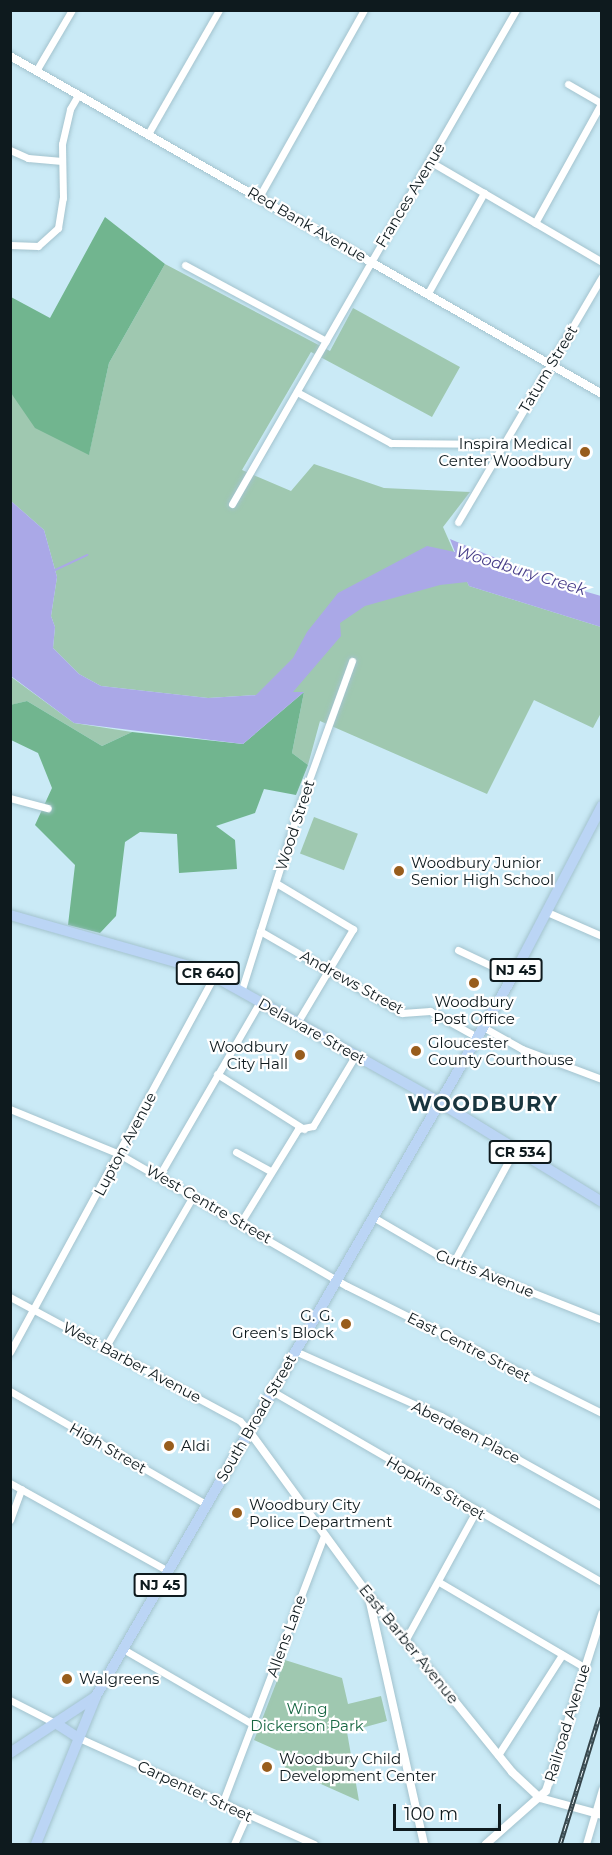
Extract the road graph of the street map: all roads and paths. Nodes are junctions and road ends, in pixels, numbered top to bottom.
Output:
1 (72, 10) edge
2 (219, 10) edge
3 (364, 10) edge
4 (516, 10) edge
5 (10, 56) edge
6 (36, 71) junction
7 (568, 84) dead end
8 (78, 95) junction
9 (601, 104) edge
10 (148, 134) junction
11 (10, 150) edge
12 (62, 161) junction
13 (431, 162) junction
14 (484, 193) junction
15 (259, 197) junction
16 (535, 223) junction
17 (10, 245) edge
18 (371, 261) junction
19 (602, 262) edge
20 (185, 265) dead end
21 (602, 277) edge
22 (428, 293) junction
23 (326, 341) junction
24 (551, 367) junction
25 (297, 392) junction
26 (602, 394) edge
27 (503, 444) junction
28 (232, 504) dead end
29 (458, 522) dead end
30 (352, 661) dead end
31 (10, 798) edge
32 (602, 806) edge
33 (48, 808) dead end
34 (276, 883) junction
35 (547, 912) junction
36 (10, 915) edge
37 (260, 931) junction
38 (602, 936) edge
39 (458, 950) dead end
40 (328, 971) junction
41 (513, 976) junction
42 (214, 977) junction
43 (241, 992) junction
44 (260, 1002) junction
45 (297, 1023) junction
46 (480, 1032) junction
47 (355, 1056) junction
48 (217, 1074) junction
49 (602, 1079) edge
50 (439, 1102) junction
51 (12, 1112) edge
52 (304, 1129) junction
53 (515, 1149) junction
54 (236, 1152) dead end
55 (120, 1154) junction
56 (270, 1171) junction
57 (159, 1176) junction
58 (194, 1196) junction
59 (602, 1202) edge
60 (373, 1217) junction
61 (241, 1222) junction
62 (453, 1261) junction
63 (337, 1279) junction
64 (10, 1297) edge
65 (35, 1310) junction
66 (602, 1320) edge
67 (105, 1348) junction
68 (295, 1351) junction
69 (10, 1352) edge
70 (10, 1391) edge
71 (272, 1391) junction
72 (602, 1413) edge
73 (249, 1431) junction
74 (10, 1483) edge
75 (21, 1489) junction
76 (206, 1504) junction
77 (602, 1506) edge
78 (476, 1511) junction
79 (10, 1520) edge
80 (324, 1535) junction
81 (168, 1571) junction
82 (439, 1582) junction
83 (602, 1582) edge
84 (368, 1594) junction
85 (602, 1614) edge
86 (406, 1639) junction
87 (123, 1649) junction
88 (562, 1655) junction
89 (584, 1667) junction
90 (96, 1696) junction
91 (10, 1700) edge
92 (57, 1724) junction
93 (254, 1725) junction
94 (77, 1737) junction
95 (10, 1753) edge
96 (498, 1755) junction
97 (602, 1789) edge
98 (540, 1798) junction
99 (222, 1804) junction
100 (598, 1814) edge
101 (246, 1815) junction
102 (36, 1845) edge
103 (234, 1845) edge
104 (314, 1845) edge
105 (424, 1845) edge
106 (486, 1845) edge
107 (586, 1845) edge

1 - 6 street
2 - 10 street
3 - 15 street
4 - 13 street, Frances Avenue
5 - 6 street, Red Bank Avenue
6 - 8 street, Red Bank Avenue
7 - 9 street
8 - 10 street, Red Bank Avenue
8 - 12 street
9 - 16 street
10 - 15 street, Red Bank Avenue
11 - 12 street
12 - 17 street
13 - 14 street
13 - 18 street, Frances Avenue
14 - 16 street
14 - 22 street
15 - 18 street, Red Bank Avenue
16 - 19 street
18 - 22 street, Red Bank Avenue
18 - 23 street, Frances Avenue
20 - 23 street
21 - 24 street, Tatum Street
22 - 24 street, Red Bank Avenue
23 - 25 street, Frances Avenue
24 - 26 street, Red Bank Avenue
24 - 27 street, Tatum Street
25 - 27 street
25 - 28 street, Frances Avenue
27 - 29 street, Tatum Street
30 - 34 street, Wood Street
31 - 33 street
32 - 35 main road, NJ 45
34 - 37 street, Wood Street
34 - 40 street
35 - 38 street
35 - 41 main road, NJ 45
36 - 42 main road, Delaware Street / CR 640
37 - 40 street, Andrews Street
37 - 43 street, Wood Street
39 - 41 street
40 - 45 street
40 - 46 street, Andrews Street
41 - 46 main road, NJ 45
42 - 43 main road, Delaware Street / CR 640
42 - 55 street, Lupton Avenue
43 - 44 main road, Delaware Street / CR 640
44 - 45 main road, Delaware Street / CR 640
44 - 48 street
45 - 47 main road, Delaware Street / CR 640
46 - 49 street, Andrews Street
46 - 50 main road, NJ 45
47 - 50 main road, Delaware Street / CR 640
47 - 52 street
48 - 52 street
48 - 57 street
50 - 53 main road, CR 534
50 - 60 main road, South Broad Street / NJ 45
51 - 55 street, West Centre Street
52 - 56 street
53 - 59 main road, CR 534
53 - 62 street
54 - 56 street
55 - 57 street, West Centre Street
55 - 65 street, Lupton Avenue
56 - 61 street
57 - 58 street, West Centre Street
58 - 61 street, West Centre Street
58 - 67 street
60 - 62 street, Curtis Avenue
60 - 63 main road, South Broad Street / NJ 45
61 - 63 street, West Centre Street
62 - 66 street, Curtis Avenue
63 - 68 main road, South Broad Street / NJ 45
63 - 72 street, East Centre Street
64 - 65 street, West Barber Avenue
65 - 67 street, West Barber Avenue
65 - 69 street, Lupton Avenue
67 - 73 street, West Barber Avenue
68 - 71 main road, South Broad Street / NJ 45
68 - 77 street, Aberdeen Place
70 - 76 street, High Street
71 - 73 main road, South Broad Street / NJ 45
71 - 78 street, Hopkins Street
73 - 76 main road, South Broad Street / NJ 45
73 - 80 street, East Barber Avenue
74 - 75 street
75 - 79 street
75 - 81 street
76 - 81 main road, South Broad Street / NJ 45
78 - 82 street
78 - 83 street, Hopkins Street
80 - 84 street, East Barber Avenue
80 - 93 street, Allens Lane
81 - 87 main road, South Broad Street / NJ 45
82 - 86 street
82 - 88 street
84 - 86 street, East Barber Avenue
84 - 105 street
85 - 89 street, Railroad Avenue
86 - 96 street, East Barber Avenue
87 - 90 main road, South Broad Street / NJ 45
87 - 93 street
88 - 89 street
88 - 96 street
89 - 98 street, Railroad Avenue
90 - 92 main road
90 - 94 main road, South Broad Street / NJ 45
91 - 92 street
92 - 94 main road
92 - 95 main road
93 - 99 street, Allens Lane
94 - 99 street, Carpenter Street
94 - 102 main road, NJ 45
96 - 98 street, East Barber Avenue
97 - 100 street
98 - 100 street, East Barber Avenue
98 - 106 street, Railroad Avenue
99 - 101 street, Carpenter Street
100 - 107 street
101 - 103 street
101 - 104 street, Carpenter Street

